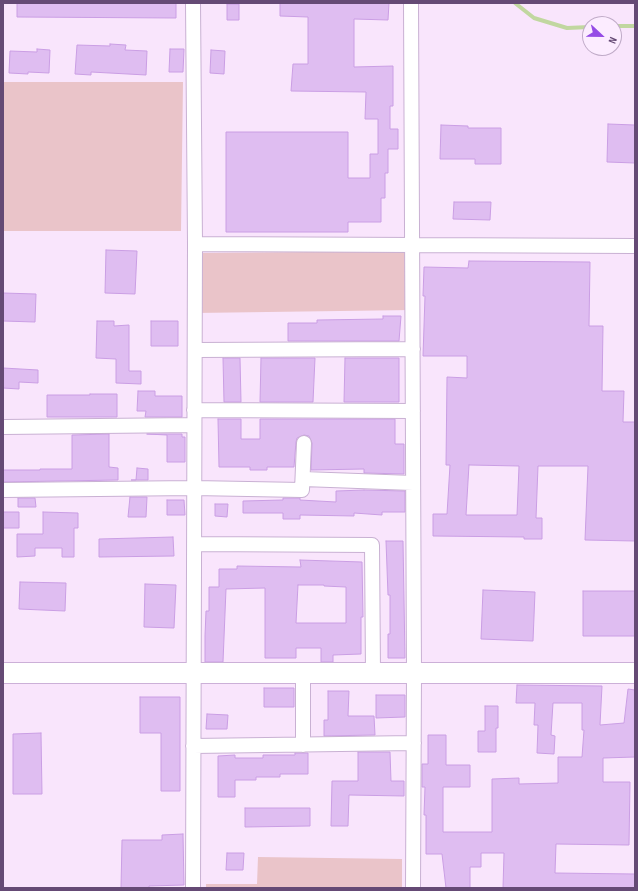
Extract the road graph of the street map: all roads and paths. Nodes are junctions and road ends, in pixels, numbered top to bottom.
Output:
1 (193, 3) edge
2 (411, 3) edge
3 (195, 244) junction
4 (412, 245) junction
5 (635, 246) edge
6 (412, 349) junction
7 (194, 350) junction
8 (194, 410) junction
9 (413, 411) junction
10 (194, 425) junction
11 (3, 427) edge
12 (304, 443) dead end
13 (303, 479) junction
14 (413, 483) junction
15 (194, 488) junction
16 (3, 490) edge
17 (194, 544) junction
18 (3, 673) edge
19 (194, 673) junction
20 (303, 673) junction
21 (373, 673) junction
22 (414, 673) junction
23 (635, 673) edge
24 (414, 743) junction
25 (303, 745) junction
26 (193, 746) junction
27 (193, 888) edge
28 (413, 888) edge

1 - 3 street
2 - 4 street
3 - 4 street
3 - 7 street
4 - 5 street
4 - 6 street
6 - 7 street
6 - 9 street
7 - 8 street
8 - 9 street
8 - 10 street
9 - 14 street
10 - 11 street
10 - 15 street
12 - 13 street
13 - 14 street
13 - 15 street
14 - 22 street
15 - 16 street
15 - 17 street
17 - 19 street
17 - 21 street
18 - 19 street
19 - 20 street
19 - 26 street
20 - 21 street
20 - 25 street
21 - 22 street
22 - 23 street
22 - 24 street
24 - 25 street
24 - 28 street
25 - 26 street
26 - 27 street

